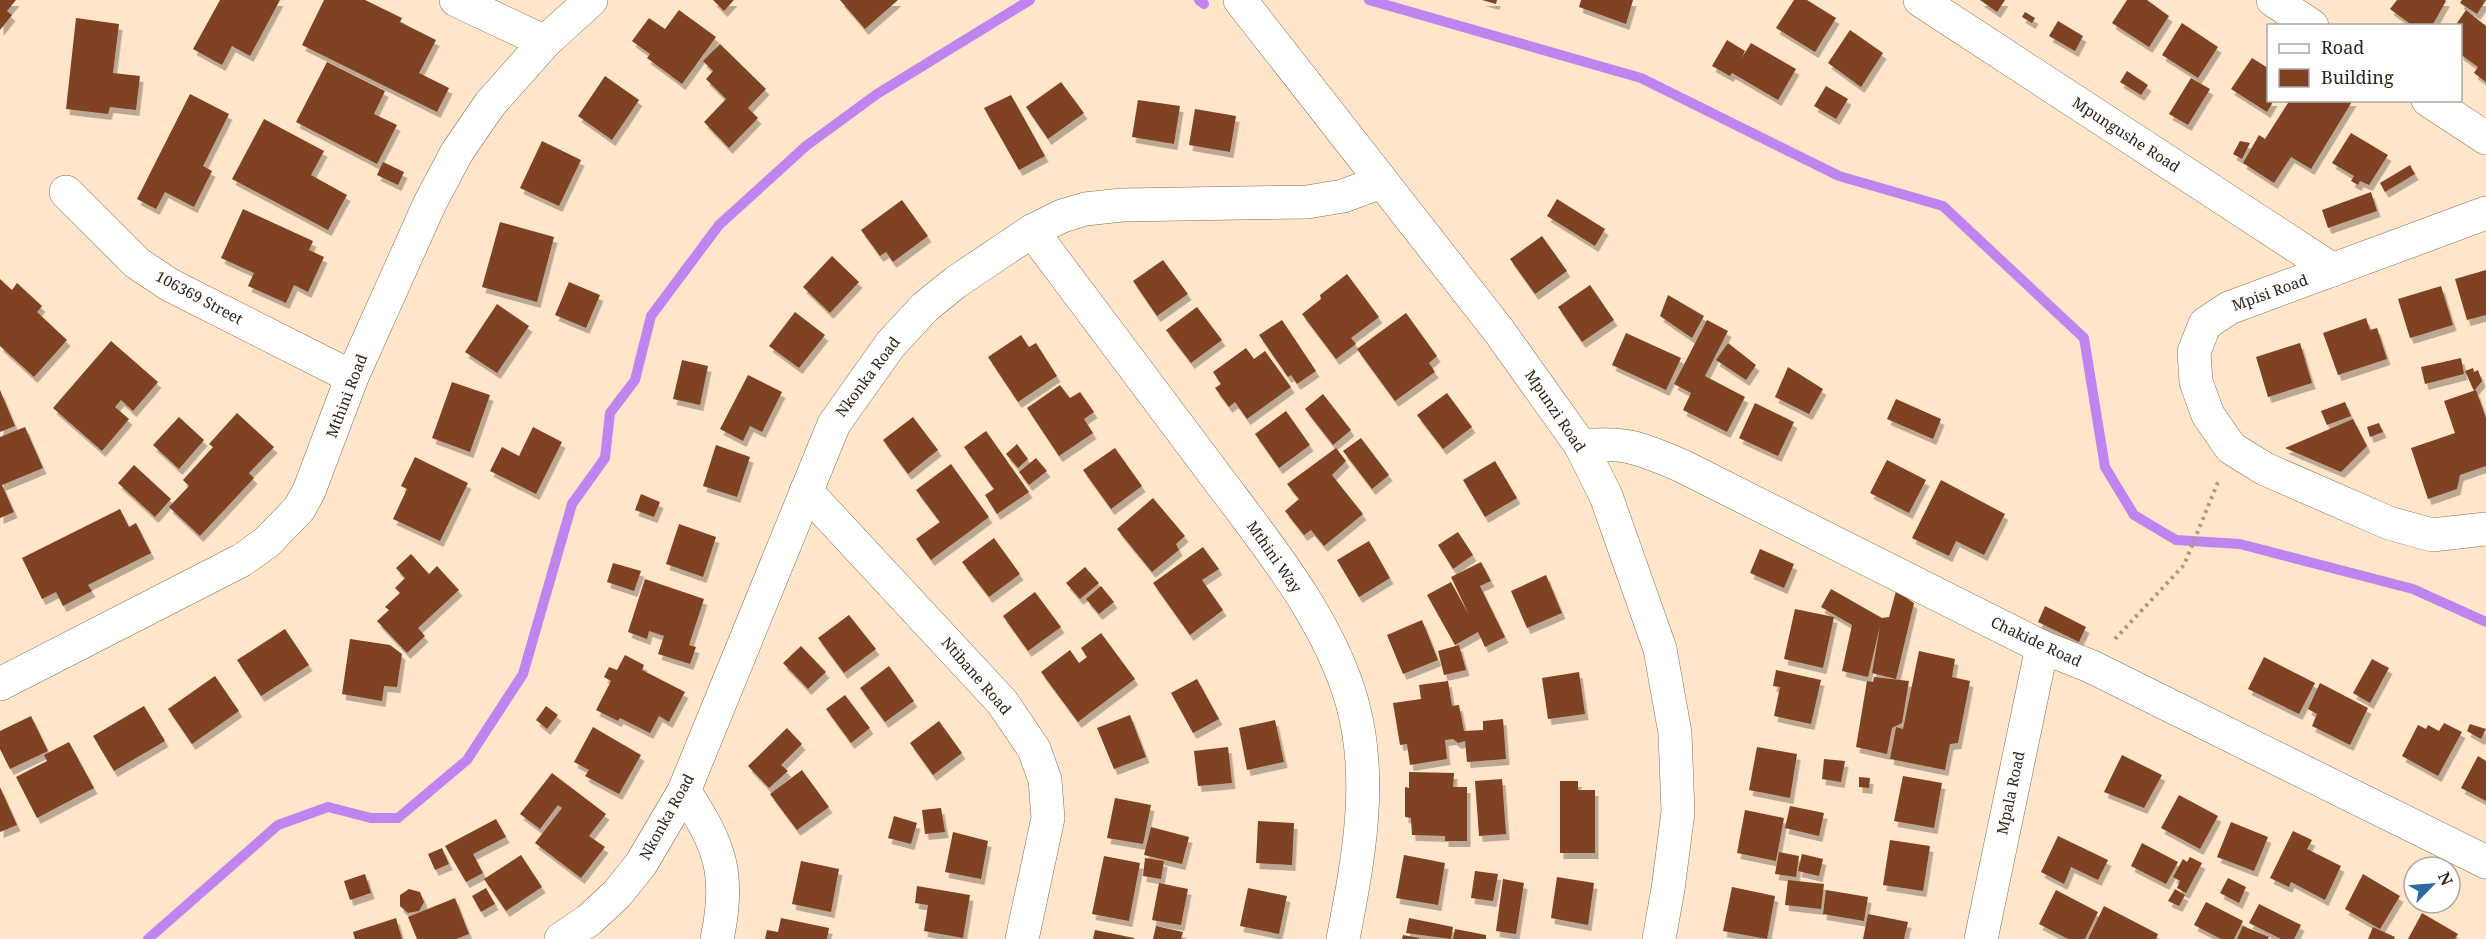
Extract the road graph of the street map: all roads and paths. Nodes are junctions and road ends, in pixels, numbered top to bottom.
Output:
1 (456, 0) edge
2 (591, 0) edge
3 (1240, 0) edge
4 (1920, 0) edge
5 (2273, 0) edge
6 (2309, 24) edge
7 (546, 42) junction
8 (2431, 102) edge
9 (2486, 138) edge
10 (1381, 182) junction
11 (66, 192) dead end
12 (2486, 213) edge
13 (1032, 231) junction
14 (2333, 270) junction
15 (352, 377) junction
16 (1581, 446) junction
17 (2216, 487) dead end
18 (806, 491) junction
19 (2486, 529) edge
20 (2042, 646) junction
21 (2090, 666) junction
22 (0, 684) edge
23 (684, 790) junction
24 (2486, 862) edge
25 (561, 939) edge
26 (717, 939) edge
27 (1022, 939) edge
28 (1342, 939) edge
29 (1659, 939) edge
30 (1981, 939) edge

1 - 7 street
2 - 7 street, Mthini Road
3 - 10 street, Mpunzi Road
4 - 14 street, Mpungushe Road
5 - 6 street
7 - 15 street, Mthini Road
8 - 9 street
10 - 13 street, Nkonka Road
10 - 16 street, Mpunzi Road
11 - 15 street, 106369 Street
12 - 14 street, Mpisi Road
13 - 18 street, Nkonka Road
13 - 28 street, Mthini Way
14 - 19 street, Mpisi Road
15 - 22 street, Mthini Road
16 - 20 street, Chakide Road
16 - 29 street, Mpunzi Road
17 - 21 path
18 - 23 street, Nkonka Road
18 - 27 street, Ntibane Road
20 - 21 street, Chakide Road
20 - 30 street, Mpala Road
21 - 24 street, Chakide Road
23 - 25 street, Nkonka Road
23 - 26 street

